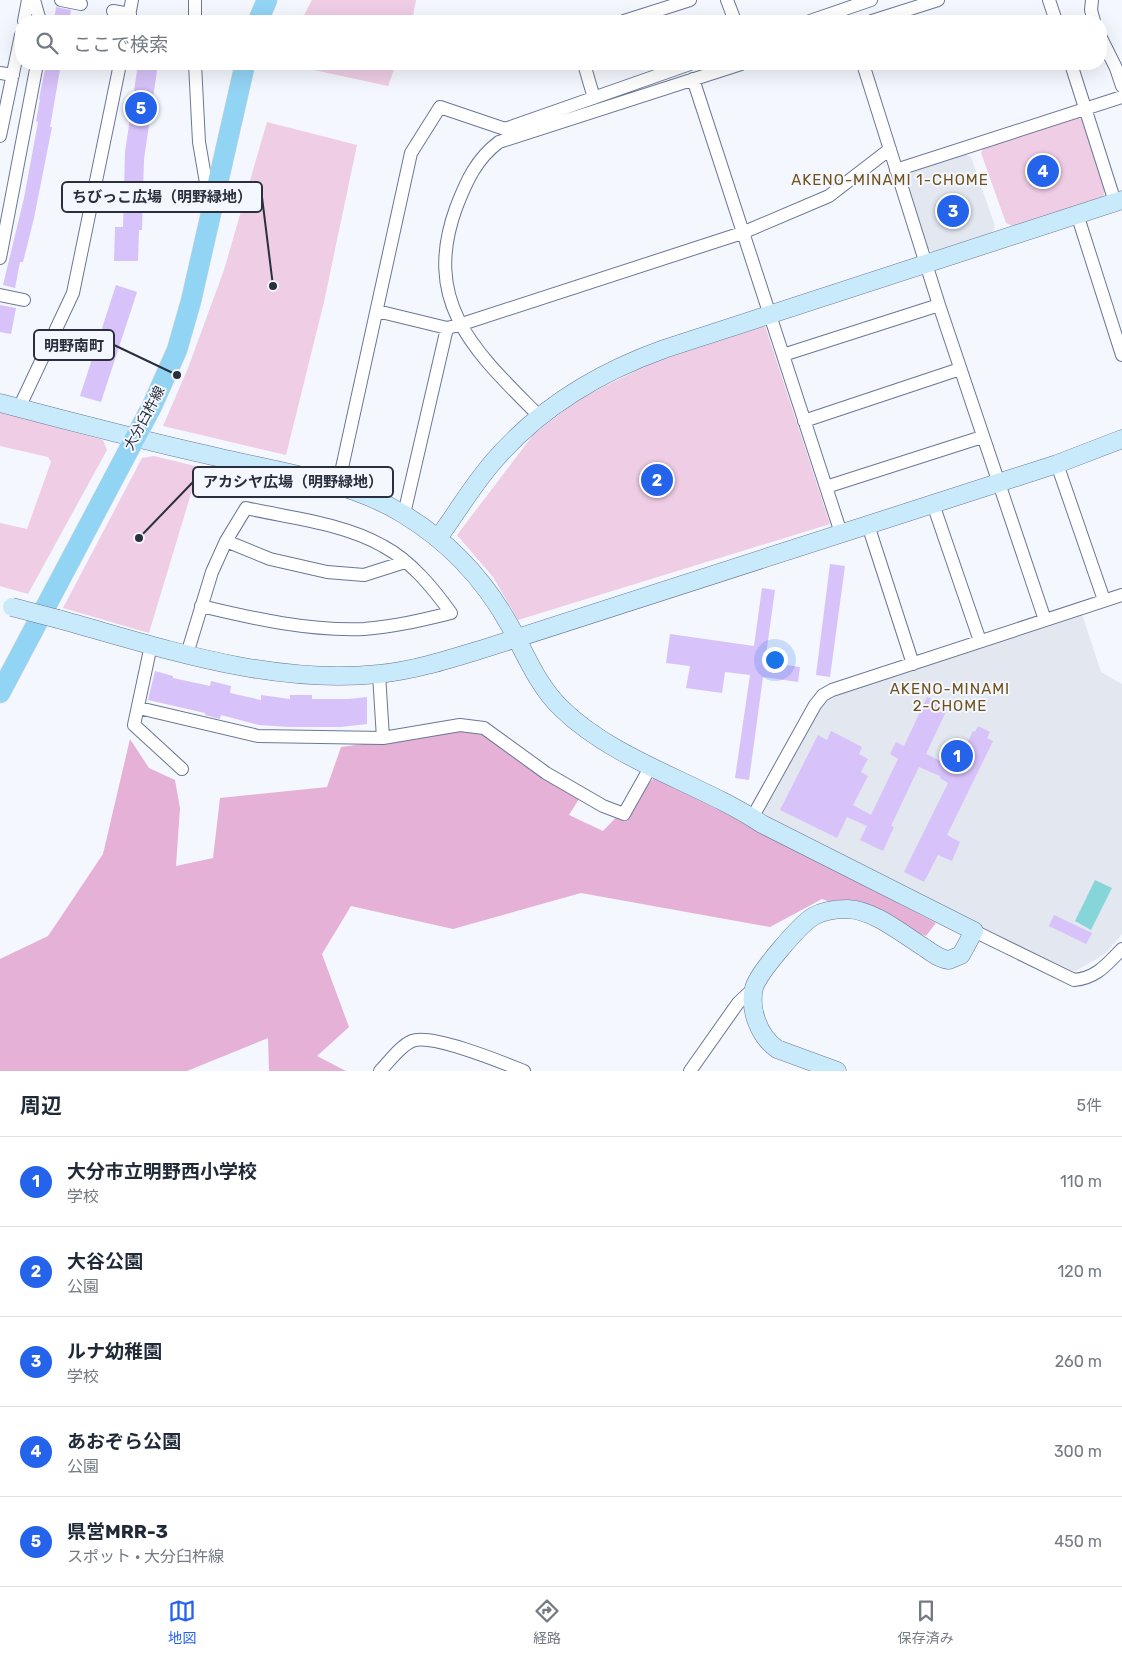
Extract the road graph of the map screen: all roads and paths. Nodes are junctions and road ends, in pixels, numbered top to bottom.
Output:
1 (28, 0) edge
2 (34, 0) edge
3 (62, 0) edge
4 (132, 0) edge
5 (195, 0) edge
6 (690, 0) edge
7 (728, 0) edge
8 (871, 0) edge
9 (938, 0) edge
10 (1049, 0) edge
11 (1092, 0) edge
12 (81, 4) dead end
13 (113, 11) dead end
14 (25, 15) edge
15 (38, 15) edge
16 (122, 15) edge
17 (130, 15) edge
18 (195, 15) edge
19 (643, 15) edge
20 (733, 15) edge
21 (827, 15) edge
22 (891, 15) edge
23 (1054, 15) edge
24 (1092, 15) edge
25 (1107, 50) edge
26 (15, 51) edge
27 (36, 70) edge
28 (119, 70) edge
29 (196, 70) edge
30 (244, 70) edge
31 (586, 70) edge
32 (673, 70) edge
33 (722, 70) edge
34 (865, 70) edge
35 (1073, 70) edge
36 (6, 74) edge
37 (693, 79) junction
38 (1122, 86) edge
39 (1122, 97) edge
40 (594, 98) junction
41 (1086, 109) junction
42 (506, 134) junction
43 (0, 136) edge
44 (890, 149) junction
45 (896, 170) junction
46 (1119, 201) edge
47 (1077, 214) junction
48 (210, 218) junction
49 (742, 233) junction
50 (0, 258) edge
51 (926, 264) junction
52 (0, 295) edge
53 (24, 300) dead end
54 (939, 305) junction
55 (377, 311) junction
56 (770, 314) junction
57 (453, 326) junction
58 (783, 355) junction
59 (1122, 355) edge
60 (960, 369) junction
61 (0, 403) edge
62 (19, 408) junction
63 (539, 416) junction
64 (804, 421) junction
65 (982, 437) junction
66 (134, 438) junction
67 (1122, 439) edge
68 (1057, 464) junction
69 (998, 483) junction
70 (338, 486) junction
71 (826, 487) junction
72 (933, 504) junction
73 (404, 514) junction
74 (868, 524) junction
75 (841, 533) junction
76 (439, 537) junction
77 (226, 540) junction
78 (405, 562) junction
79 (1122, 595) edge
80 (1104, 600) junction
81 (6, 606) edge
82 (201, 606) junction
83 (1045, 620) junction
84 (516, 637) junction
85 (980, 642) junction
86 (151, 645) junction
87 (187, 654) junction
88 (913, 664) junction
89 (379, 674) junction
90 (0, 692) edge
91 (139, 708) junction
92 (382, 738) junction
93 (652, 766) junction
94 (182, 769) dead end
95 (752, 818) junction
96 (974, 932) junction
97 (1122, 949) edge
98 (754, 988) junction
99 (380, 1071) edge
100 (524, 1071) edge
101 (690, 1071) edge
102 (838, 1071) edge

1 - 14 street
2 - 15 street
3 - 12 street
4 - 17 street
5 - 18 street
6 - 19 street
7 - 20 street
8 - 21 street
9 - 22 street
10 - 23 street
11 - 24 street
13 - 16 street
25 - 38 street
26 - 36 street
27 - 50 street
28 - 62 street
29 - 48 street
30 - 48 main road, 大分臼杵線
31 - 40 street
32 - 40 street
33 - 37 street
34 - 44 street
35 - 41 street
36 - 43 street
37 - 42 street
37 - 49 street
39 - 41 street
40 - 42 street
41 - 45 street
41 - 46 street
42 - 55 street
42 - 57 street
44 - 45 street
44 - 49 street
45 - 51 street
46 - 47 street
47 - 51 street
47 - 59 street
48 - 66 main road, 大分臼杵線
49 - 56 street
49 - 57 street
51 - 54 street
51 - 56 street
52 - 53 street
54 - 58 street
54 - 60 street
55 - 57 street
55 - 70 street
56 - 58 street
56 - 63 street
57 - 63 street
57 - 73 street
58 - 64 street
60 - 64 street
60 - 65 street
61 - 62 street
62 - 66 street
63 - 76 street
64 - 71 street
65 - 69 street
65 - 71 street
66 - 70 street
66 - 90 main road, 大分臼杵線
67 - 68 street
68 - 69 street
68 - 80 street
69 - 72 street
69 - 83 street
70 - 73 street
71 - 75 street
72 - 74 street
72 - 85 street
73 - 76 street
74 - 75 street
74 - 88 street
75 - 84 street
76 - 84 street
77 - 78 street
77 - 78 street
77 - 82 street
78 - 82 street
79 - 80 street
80 - 83 street
81 - 86 street, bridge
82 - 87 street
83 - 85 street
84 - 89 street
84 - 93 street
85 - 88 street
86 - 87 street
86 - 91 street
87 - 89 street
88 - 95 street
89 - 92 street
91 - 92 street
91 - 94 street
92 - 93 street
93 - 95 street
95 - 96 street
96 - 97 street
96 - 98 street
98 - 101 street
98 - 102 street
99 - 100 street

